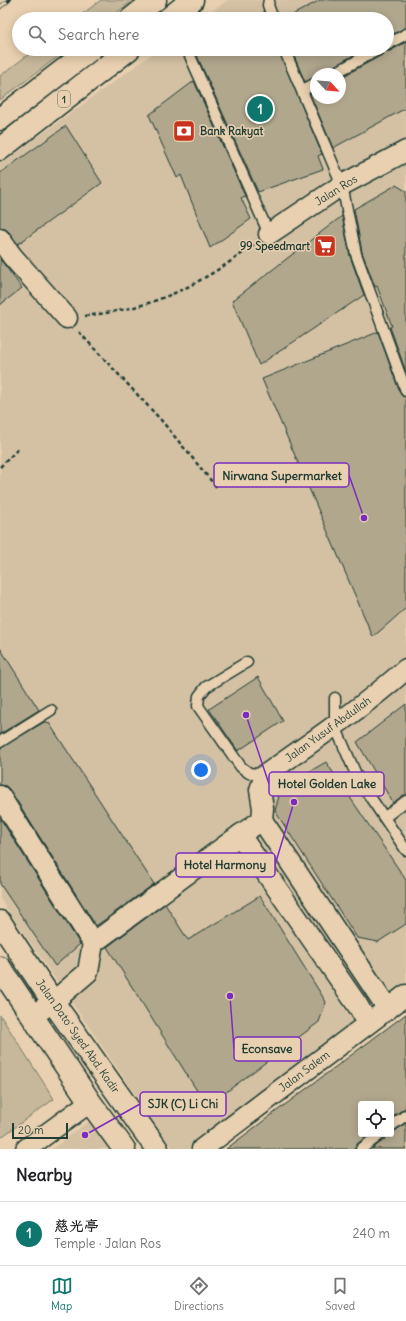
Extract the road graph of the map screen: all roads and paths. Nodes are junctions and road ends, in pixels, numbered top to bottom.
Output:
1 (156, 0) edge
2 (192, 0) edge
3 (269, 0) edge
4 (140, 12) edge
5 (177, 12) edge
6 (270, 12) edge
7 (406, 34) edge
8 (394, 41) edge
9 (82, 56) edge
10 (120, 56) edge
11 (189, 56) edge
12 (287, 56) edge
13 (366, 56) edge
14 (344, 68) edge
15 (310, 86) edge
16 (302, 90) junction
17 (0, 119) edge
18 (0, 149) edge
19 (406, 151) edge
20 (342, 185) junction
21 (269, 234) junction
22 (0, 239) edge
23 (67, 318) junction
24 (406, 391) edge
25 (19, 448) dead end
26 (0, 467) edge
27 (218, 489) dead end
28 (247, 662) dead end
29 (406, 669) edge
30 (334, 698) dead end
31 (51, 710) dead end
32 (335, 726) junction
33 (0, 742) edge
34 (265, 774) junction
35 (0, 796) edge
36 (406, 801) edge
37 (385, 817) junction
38 (262, 820) junction
39 (240, 834) junction
40 (406, 850) edge
41 (0, 922) edge
42 (93, 943) junction
43 (0, 968) edge
44 (406, 995) edge
45 (53, 1002) junction
46 (388, 1009) junction
47 (32, 1016) junction
48 (368, 1023) junction
49 (90, 1102) junction
50 (406, 1115) edge
51 (394, 1124) edge
52 (377, 1137) edge
53 (26, 1149) edge
54 (124, 1149) edge
55 (156, 1149) edge
56 (202, 1149) edge
57 (361, 1149) edge

1 - 4 main road
2 - 5 main road
3 - 6 lane
7 - 8 lane
9 - 17 main road, 1
10 - 18 main road, 1
11 - 21 lane
12 - 16 lane
13 - 14 lane
15 - 16 lane
16 - 20 lane
19 - 20 street, Jalan Ros
20 - 21 street, Jalan Ros
20 - 24 lane
21 - 23 path
22 - 23 street
23 - 27 path
25 - 26 path
28 - 34 lane
29 - 32 street, Jalan Yusuf Abdullah
30 - 32 lane
31 - 33 lane
32 - 34 street, Jalan Yusuf Abdullah
32 - 37 lane
34 - 38 street
35 - 42 street
36 - 37 lane
37 - 40 lane
38 - 39 street
38 - 46 street
39 - 42 street
39 - 48 street
41 - 45 main road, Jalan Dato' Syed Abd. Kadir
42 - 45 street
43 - 47 main road
44 - 46 street, Jalan Salem
45 - 47 street
45 - 55 main road, Jalan Dato' Syed Abd. Kadir
46 - 48 street, Jalan Salem
47 - 49 main road
48 - 56 street, Jalan Salem
49 - 53 street
49 - 54 main road
50 - 51 lane
52 - 57 lane

